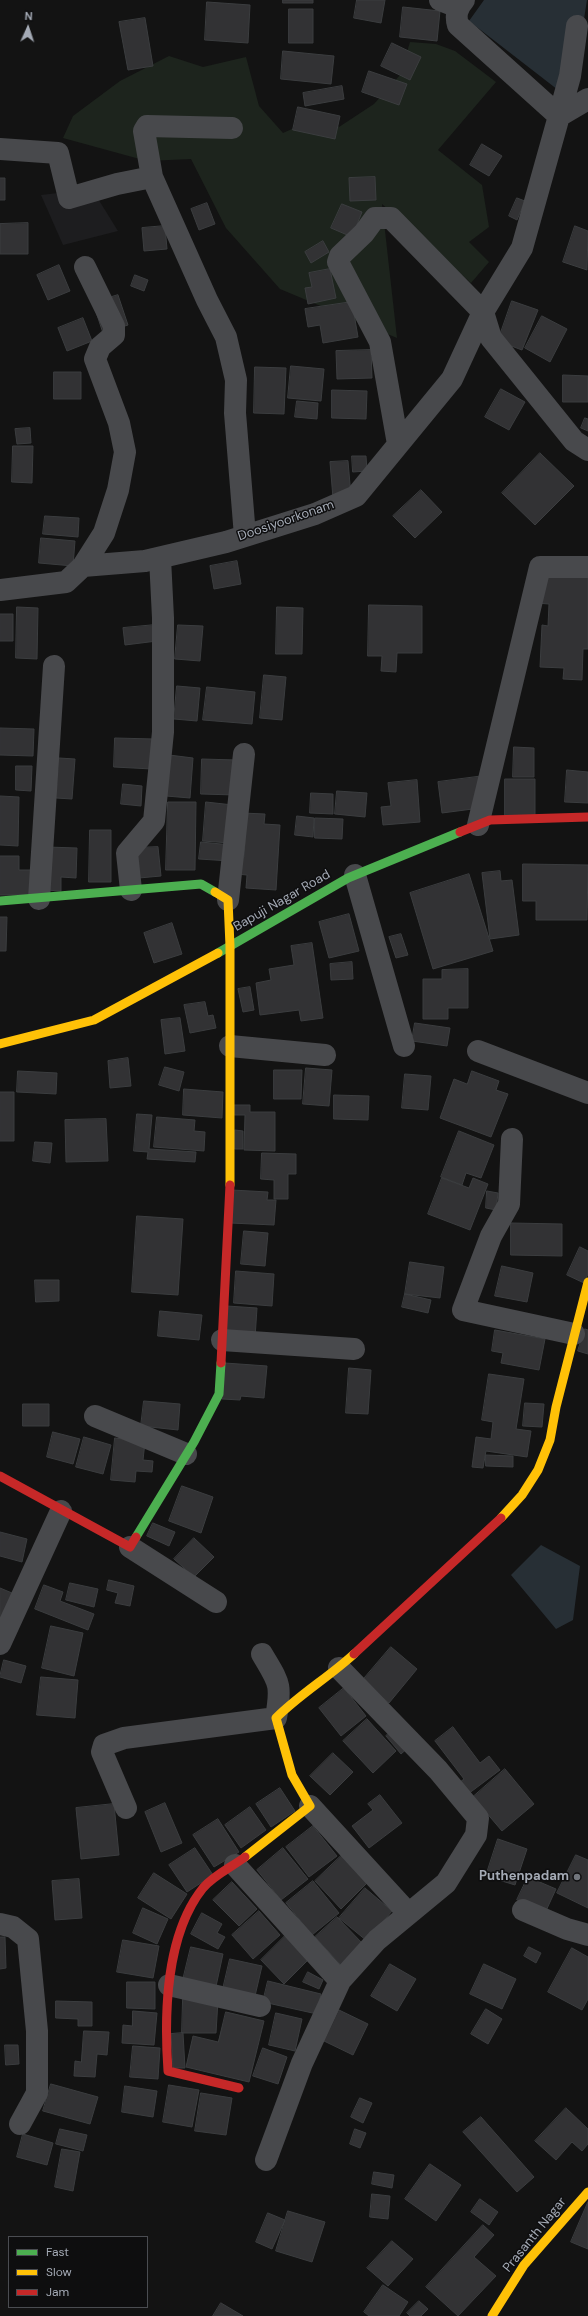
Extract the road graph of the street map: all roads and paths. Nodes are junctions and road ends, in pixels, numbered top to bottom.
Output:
1 (454, 2) edge
2 (577, 26) dead end
3 (588, 99) edge
4 (559, 116) junction
5 (232, 128) dead end
6 (0, 149) edge
7 (152, 177) junction
8 (85, 267) dead end
9 (483, 312) junction
10 (398, 444) junction
11 (588, 450) edge
12 (245, 536) junction
13 (160, 558) junction
14 (83, 566) junction
15 (588, 567) edge
16 (0, 590) edge
17 (54, 666) dead end
18 (244, 754) dead end
19 (588, 817) edge
20 (478, 825) junction
21 (355, 875) junction
22 (131, 890) junction
23 (39, 899) junction
24 (228, 900) junction
25 (0, 901) edge
26 (230, 946) junction
27 (0, 1044) edge
28 (230, 1046) junction
29 (404, 1046) dead end
30 (478, 1051) dead end
31 (325, 1055) dead end
32 (588, 1093) edge
33 (512, 1139) dead end
34 (588, 1282) edge
35 (574, 1334) junction
36 (222, 1340) junction
37 (354, 1349) dead end
38 (94, 1416) dead end
39 (186, 1454) junction
40 (0, 1476) edge
41 (61, 1511) junction
42 (130, 1547) junction
43 (216, 1602) dead end
44 (0, 1644) edge
45 (262, 1654) dead end
46 (339, 1668) junction
47 (276, 1718) junction
48 (310, 1806) junction
49 (126, 1808) dead end
50 (235, 1865) junction
51 (523, 1910) dead end
52 (408, 1913) junction
53 (0, 1924) edge
54 (588, 1935) edge
55 (340, 1981) junction
56 (169, 1985) junction
57 (260, 2006) dead end
58 (239, 2088) dead end
59 (20, 2124) dead end
60 (266, 2160) dead end
61 (588, 2192) edge
62 (492, 2316) edge

1 - 4 street
2 - 4 street, Doosiyoorkonam
3 - 4 street
4 - 9 street, Doosiyoorkonam
5 - 7 street
6 - 7 street
7 - 12 street
8 - 14 street
9 - 10 street, Doosiyoorkonam
9 - 10 street
9 - 11 street
10 - 12 street, Doosiyoorkonam
12 - 13 street, Doosiyoorkonam
13 - 14 street, Doosiyoorkonam
13 - 22 street
14 - 16 street
15 - 20 street
17 - 23 street
18 - 24 street
19 - 20 street, Bapuji Nagar Road
20 - 21 street, Bapuji Nagar Road
21 - 26 street, Bapuji Nagar Road
21 - 29 street
22 - 23 street
22 - 24 street
23 - 25 street
24 - 26 street
26 - 27 street, Bapuji Nagar Road
26 - 28 street
28 - 31 street
28 - 36 street
30 - 32 street
33 - 35 street
34 - 35 street
35 - 46 street
36 - 37 street
36 - 39 street
38 - 39 street
39 - 42 street
40 - 41 street
41 - 42 street
41 - 44 street
42 - 43 street
45 - 47 street
46 - 47 street
46 - 52 street
47 - 48 street
47 - 49 street
48 - 50 street
48 - 52 street
50 - 55 street
50 - 56 street
51 - 54 street
52 - 55 street
53 - 59 street
55 - 60 street
56 - 57 street
56 - 58 street
61 - 62 street, Prasanth Nagar

